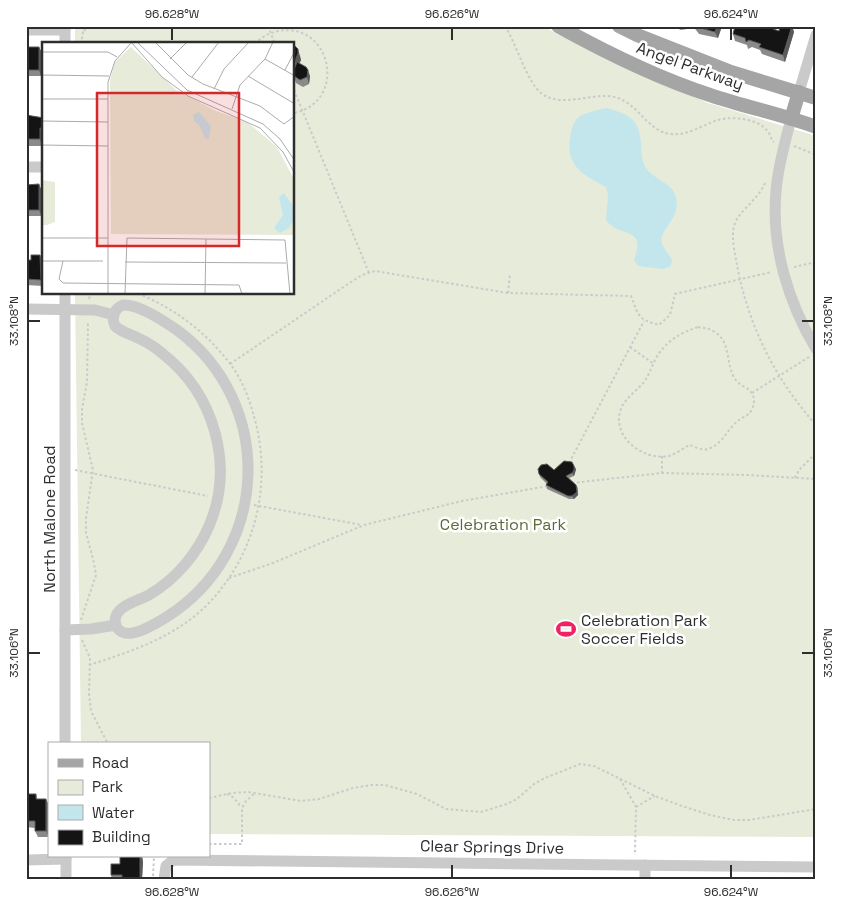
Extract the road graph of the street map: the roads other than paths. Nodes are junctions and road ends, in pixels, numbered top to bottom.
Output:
1 (558, 26) edge
2 (619, 26) edge
3 (65, 28) edge
4 (26, 30) edge
5 (816, 35) edge
6 (65, 42) edge
7 (799, 92) junction
8 (816, 98) edge
9 (791, 119) junction
10 (816, 127) edge
11 (26, 167) edge
12 (42, 167) edge
13 (65, 295) edge
14 (26, 309) edge
15 (65, 309) junction
16 (114, 315) junction
17 (816, 351) edge
18 (116, 625) junction
19 (65, 630) junction
20 (66, 742) edge
21 (66, 858) edge
22 (26, 860) edge
23 (640, 865) junction
24 (816, 866) edge
25 (66, 879) edge
26 (164, 879) edge
27 (645, 879) edge

1 - 9 main road, Angel Parkway
2 - 7 main road, Angel Parkway
3 - 4 street
3 - 6 street
5 - 7 street
7 - 8 main road, Angel Parkway
7 - 9 main road
9 - 10 main road, Angel Parkway
9 - 17 street
11 - 12 street
13 - 15 street, North Malone Road
14 - 15 street
15 - 16 street
15 - 19 street, North Malone Road
16 - 18 street
16 - 18 street
18 - 19 street
19 - 20 street, North Malone Road
21 - 22 street
21 - 25 street
23 - 24 street, Clear Springs Drive
23 - 26 street, Clear Springs Drive
23 - 27 street

